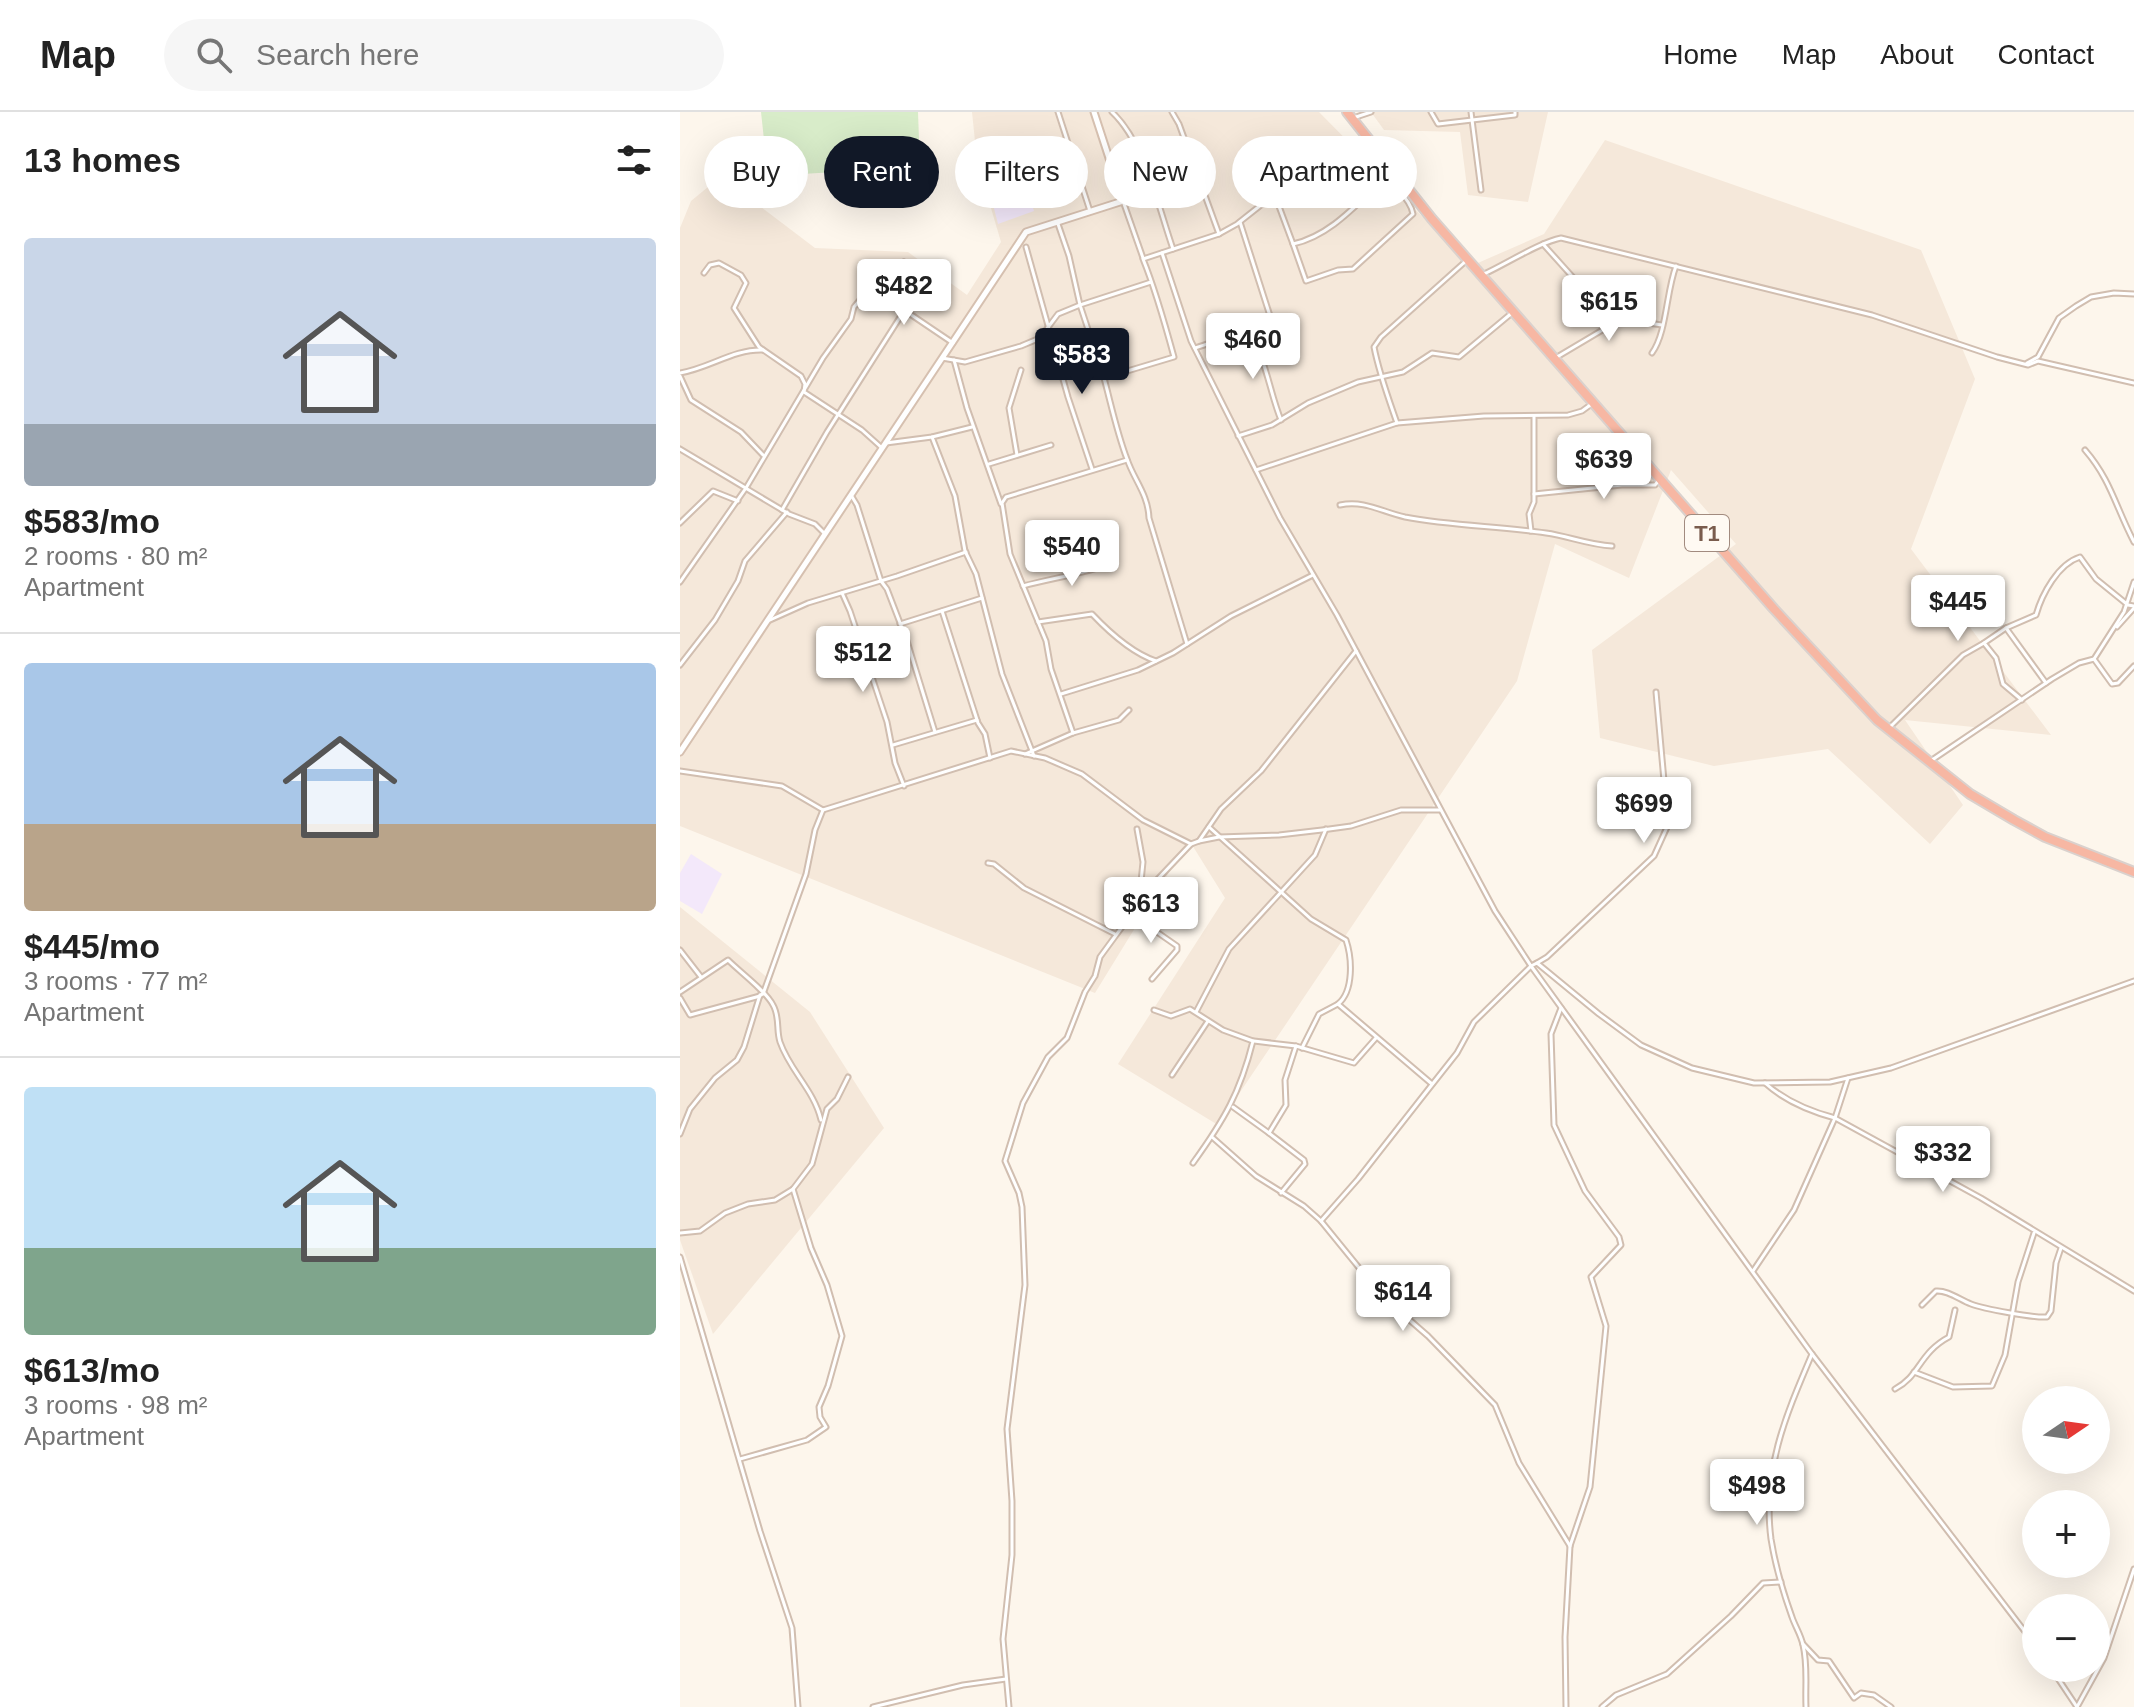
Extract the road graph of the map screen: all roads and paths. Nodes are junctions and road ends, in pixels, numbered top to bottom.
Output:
1 (1058, 112) edge
2 (1094, 112) edge
3 (1112, 112) edge
4 (1172, 112) edge
5 (1371, 112) edge
6 (1431, 112) edge
7 (1471, 112) edge
8 (1515, 112) edge
9 (1350, 115) edge
10 (1472, 120) junction
11 (1364, 136) edge
12 (1104, 143) edge
13 (1481, 190) dead end
14 (1417, 200) edge
15 (1104, 207) edge
16 (1125, 208) edge
17 (1257, 208) edge
18 (1280, 208) edge
19 (1353, 208) edge
20 (1412, 208) edge
21 (1090, 212) junction
22 (1058, 222) junction
23 (1240, 222) junction
24 (1219, 234) junction
25 (1293, 244) junction
26 (1543, 244) junction
27 (1026, 247) dead end
28 (1174, 249) junction
29 (1162, 253) junction
30 (1143, 259) junction
31 (1467, 260) junction
32 (904, 262) dead end
33 (1676, 266) junction
34 (704, 273) dead end
35 (1481, 275) junction
36 (1151, 282) junction
37 (873, 289) junction
38 (2134, 294) edge
39 (1080, 305) junction
40 (904, 311) junction
41 (1513, 312) junction
42 (1044, 315) junction
43 (1057, 316) junction
44 (1610, 323) junction
45 (1662, 325) junction
46 (1048, 329) junction
47 (1246, 329) junction
48 (953, 343) junction
49 (1195, 348) junction
50 (763, 350) junction
51 (1652, 353) dead end
52 (942, 358) junction
53 (1554, 359) junction
54 (954, 360) junction
55 (2025, 364) junction
56 (1021, 370) dead end
57 (680, 374) edge
58 (1380, 376) junction
59 (1104, 378) junction
60 (2134, 383) edge
61 (804, 392) junction
62 (1593, 403) junction
63 (840, 415) junction
64 (1534, 417) junction
65 (1281, 420) junction
66 (1397, 423) junction
67 (973, 426) junction
68 (1238, 436) junction
69 (932, 437) junction
70 (1051, 445) dead end
71 (884, 446) junction
72 (680, 449) edge
73 (2085, 450) dead end
74 (763, 455) junction
75 (1017, 455) junction
76 (1127, 460) junction
77 (988, 464) junction
78 (1092, 469) junction
79 (1255, 470) junction
80 (1660, 479) junction
81 (746, 488) junction
82 (1534, 494) junction
83 (851, 495) junction
84 (738, 501) junction
85 (1340, 505) dead end
86 (1002, 507) junction
87 (785, 511) junction
88 (680, 523) edge
89 (1531, 531) junction
90 (825, 534) junction
91 (2134, 542) edge
92 (1612, 546) dead end
93 (966, 552) junction
94 (1113, 563) dead end
95 (1313, 575) junction
96 (881, 581) junction
97 (680, 582) edge
98 (2134, 582) edge
99 (1023, 586) junction
100 (842, 593) junction
101 (982, 598) junction
102 (2128, 605) junction
103 (2134, 607) edge
104 (942, 611) junction
105 (767, 622) junction
106 (1038, 622) junction
107 (900, 624) junction
108 (2006, 628) junction
109 (2114, 630) junction
110 (1984, 643) junction
111 (1187, 644) junction
112 (1356, 651) junction
113 (2094, 659) junction
114 (1156, 661) junction
115 (680, 665) edge
116 (2134, 666) edge
117 (2046, 683) junction
118 (1656, 692) dead end
119 (1060, 694) junction
120 (2022, 700) junction
121 (1129, 710) dead end
122 (977, 720) junction
123 (1888, 729) junction
124 (935, 732) junction
125 (1073, 733) junction
126 (891, 746) junction
127 (680, 752) edge
128 (1033, 753) junction
129 (990, 758) junction
130 (1929, 762) junction
131 (680, 771) edge
132 (904, 786) junction
133 (823, 810) junction
134 (1440, 810) junction
135 (1209, 827) junction
136 (1137, 829) dead end
137 (1326, 829) junction
138 (1219, 837) junction
139 (1199, 841) junction
140 (1191, 844) junction
141 (988, 863) dead end
142 (2134, 872) edge
143 (1282, 893) junction
144 (1137, 905) junction
145 (1131, 914) junction
146 (1115, 934) junction
147 (680, 950) edge
148 (1537, 963) junction
149 (1531, 966) junction
150 (701, 977) junction
151 (1152, 979) dead end
152 (2134, 981) edge
153 (680, 992) edge
154 (762, 995) junction
155 (680, 998) edge
156 (1338, 1004) junction
157 (1561, 1008) junction
158 (1154, 1010) dead end
159 (1196, 1012) junction
160 (1208, 1021) junction
161 (1376, 1038) junction
162 (1253, 1041) junction
163 (1296, 1046) junction
164 (1302, 1048) junction
165 (1172, 1075) dead end
166 (848, 1077) dead end
167 (1848, 1078) junction
168 (1765, 1083) junction
169 (1432, 1084) junction
170 (1232, 1106) junction
171 (1835, 1118) junction
172 (822, 1121) junction
173 (1269, 1133) junction
174 (680, 1134) edge
175 (1212, 1137) junction
176 (1193, 1163) dead end
177 (793, 1189) junction
178 (1281, 1193) junction
179 (1321, 1221) junction
180 (2034, 1232) junction
181 (680, 1233) edge
182 (2061, 1248) junction
183 (680, 1257) edge
184 (1753, 1271) junction
185 (2134, 1291) edge
186 (1922, 1305) dead end
187 (1955, 1310) dead end
188 (2013, 1312) junction
189 (1812, 1354) junction
190 (1914, 1372) junction
191 (1895, 1389) dead end
192 (740, 1459) junction
193 (1570, 1546) junction
194 (2134, 1569) edge
195 (1782, 1582) junction
196 (2022, 1628) edge
197 (1803, 1643) junction
198 (1006, 1679) junction
199 (2060, 1682) edge
200 (798, 1707) edge
201 (873, 1707) edge
202 (1009, 1707) edge
203 (1566, 1707) edge
204 (1602, 1707) edge
205 (1806, 1707) edge
206 (1891, 1707) edge
207 (2077, 1707) edge

1 - 21 street
2 - 12 street
3 - 28 street
4 - 24 street
5 - 9 street
6 - 10 street
7 - 10 street
8 - 10 street
9 - 11 highway, T1
10 - 13 street
14 - 31 highway, T1
15 - 21 street
16 - 30 street
17 - 23 street
18 - 25 street
19 - 25 street
20 - 25 street
21 - 22 street
22 - 39 street
22 - 48 street
23 - 24 street
23 - 47 street
24 - 28 street
26 - 33 street
26 - 35 street
26 - 44 street
27 - 42 street
28 - 29 street
29 - 30 street
29 - 49 street
30 - 36 street
31 - 35 highway, T1
31 - 58 street
32 - 37 street
33 - 45 street
33 - 55 street
34 - 50 street
35 - 41 highway, T1
36 - 39 street
36 - 59 street
37 - 40 street
37 - 61 street
38 - 55 street
39 - 43 street
39 - 59 street
40 - 48 street
40 - 63 street
41 - 53 highway, T1
41 - 58 street
42 - 43 street
42 - 46 street
43 - 46 street
44 - 45 street
44 - 53 street
45 - 51 street
46 - 54 street
46 - 78 street
47 - 49 street
47 - 65 street
48 - 52 street
49 - 68 street
50 - 57 street
50 - 61 street
52 - 54 street
52 - 71 street
53 - 62 highway, T1
54 - 67 street
55 - 60 street
56 - 75 street
57 - 74 street
58 - 65 street
58 - 66 street
59 - 76 street
61 - 63 street
61 - 74 street
62 - 64 street
62 - 80 highway, T1
63 - 71 street
63 - 87 street
64 - 66 street
64 - 82 street
65 - 68 street
66 - 79 street
67 - 69 street
67 - 77 street
68 - 79 street
69 - 71 street
69 - 93 street
70 - 75 street
71 - 83 street
72 - 81 street
73 - 91 street
74 - 81 street
75 - 77 street
76 - 78 street
76 - 111 street
77 - 86 street
78 - 86 street
79 - 95 street
80 - 82 street
80 - 123 highway, T1
81 - 84 street
81 - 87 street
82 - 89 street
83 - 90 street
83 - 96 street
84 - 88 street
84 - 97 street
85 - 89 street
86 - 99 street
87 - 90 street
87 - 115 street
89 - 92 street
90 - 105 street
93 - 96 street
93 - 101 street
94 - 99 street
95 - 111 street
95 - 112 street
96 - 100 street
96 - 107 street
98 - 102 street
99 - 106 street
100 - 105 street
100 - 126 street
101 - 104 street
101 - 128 street
102 - 103 street
102 - 108 street
102 - 109 street
103 - 109 street
104 - 107 street
104 - 122 street
105 - 127 street
106 - 114 street
106 - 119 street
107 - 124 street
108 - 110 street
108 - 117 street
109 - 113 street
110 - 120 street
110 - 123 street
111 - 114 street
112 - 134 street
112 - 135 street
113 - 116 street
113 - 117 street
114 - 119 street
117 - 120 street
118 - 148 street
119 - 125 street
120 - 130 street
121 - 125 street
122 - 124 street
122 - 129 street
123 - 130 highway, T1
124 - 126 street
125 - 128 street
126 - 132 street
128 - 129 street
128 - 140 street
129 - 132 street
130 - 142 highway, T1
131 - 133 street
132 - 133 street
133 - 154 street
134 - 137 street
134 - 149 street
135 - 138 street
135 - 139 street
136 - 144 street
137 - 138 street
137 - 143 street
138 - 139 street
138 - 143 street
139 - 140 street
140 - 144 street
141 - 146 street
143 - 156 street
143 - 159 street
144 - 145 street
145 - 146 street
145 - 151 street
146 - 198 street
147 - 150 street
148 - 149 street
148 - 168 street
149 - 157 street
149 - 169 street
150 - 153 street
150 - 154 street
152 - 167 street
154 - 155 street
154 - 172 street
154 - 174 street
156 - 161 street
156 - 164 street
157 - 184 street
157 - 193 street
158 - 159 street
159 - 160 street
160 - 162 street
160 - 165 street
161 - 164 street
161 - 169 street
162 - 163 street
162 - 170 street
163 - 164 street
163 - 173 street
166 - 172 street
167 - 168 street
167 - 171 street
168 - 171 street
169 - 179 street
170 - 173 street
170 - 175 street
171 - 180 street
171 - 184 street
172 - 177 street
173 - 178 street
175 - 176 street
175 - 178 street
177 - 181 street
177 - 192 street
178 - 179 street
179 - 193 street
180 - 182 street
180 - 188 street
182 - 185 street
182 - 188 street
183 - 192 street
184 - 189 street
186 - 188 street
187 - 190 street
188 - 190 street
189 - 195 street
189 - 196 street
190 - 191 street
192 - 200 street
193 - 203 street
194 - 207 street
195 - 197 street
195 - 204 street
197 - 205 street
197 - 206 street
198 - 201 street
198 - 202 street
199 - 207 street

